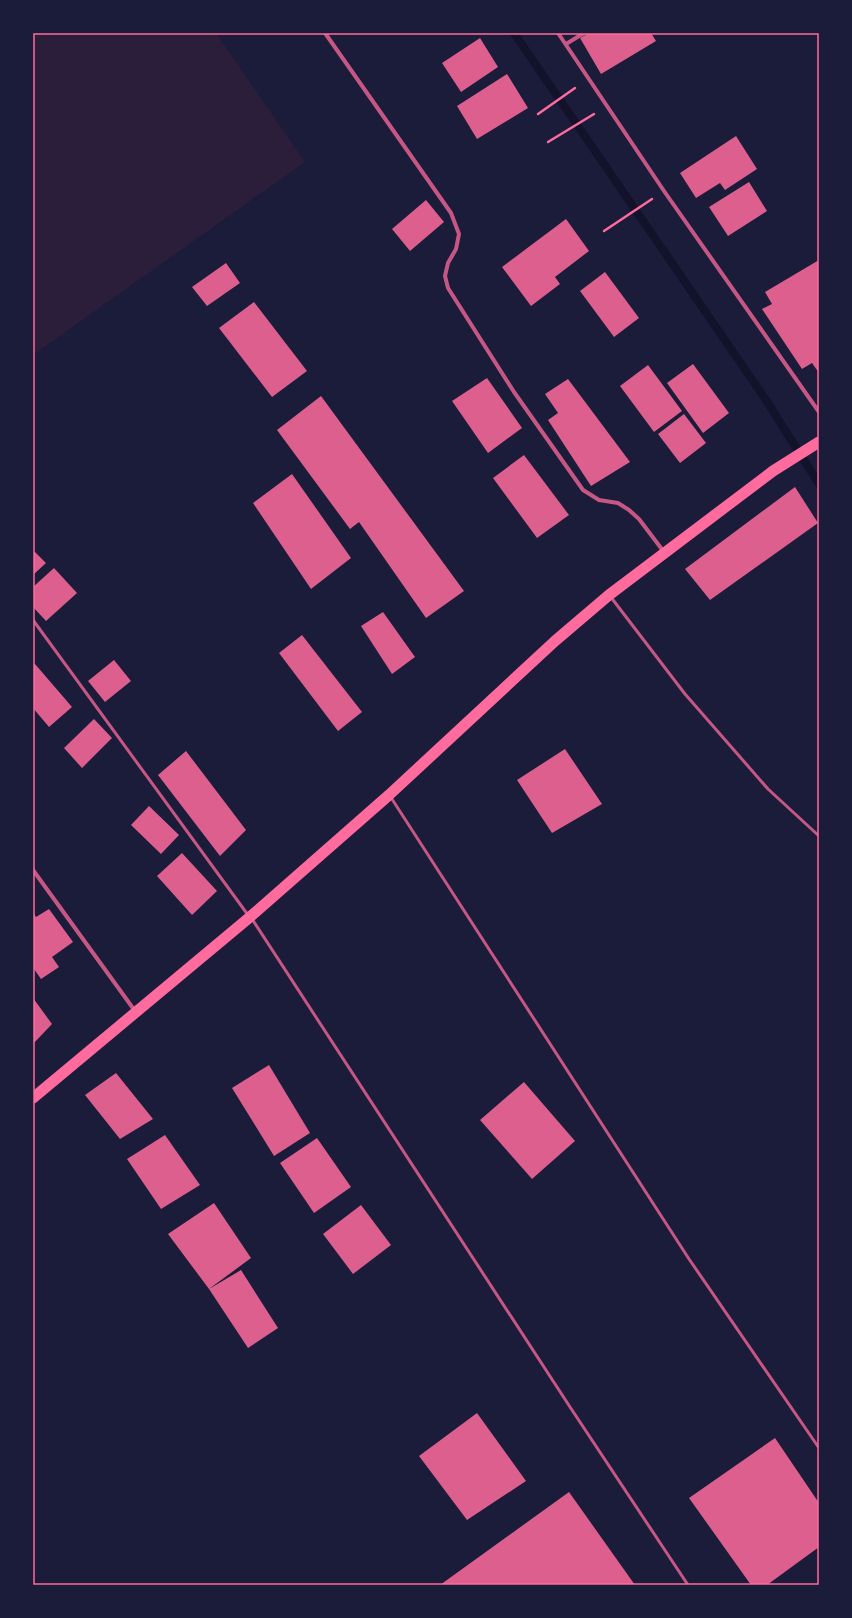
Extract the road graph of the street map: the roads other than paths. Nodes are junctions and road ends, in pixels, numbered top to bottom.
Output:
1 (325, 33) edge
2 (558, 33) edge
3 (584, 33) edge
4 (566, 44) junction
5 (819, 412) edge
6 (818, 443) edge
7 (664, 553) junction
8 (609, 595) junction
9 (33, 620) edge
10 (390, 795) junction
11 (819, 836) edge
12 (33, 870) edge
13 (250, 917) junction
14 (135, 1012) junction
15 (33, 1098) edge
16 (819, 1448) edge
17 (688, 1585) edge

1 - 7 street
2 - 4 street
3 - 4 street
4 - 5 street
6 - 7 highway
7 - 8 highway
8 - 10 highway
8 - 11 lane
9 - 13 lane
10 - 13 highway
10 - 16 lane
12 - 14 street
13 - 14 highway
13 - 17 lane
14 - 15 highway

